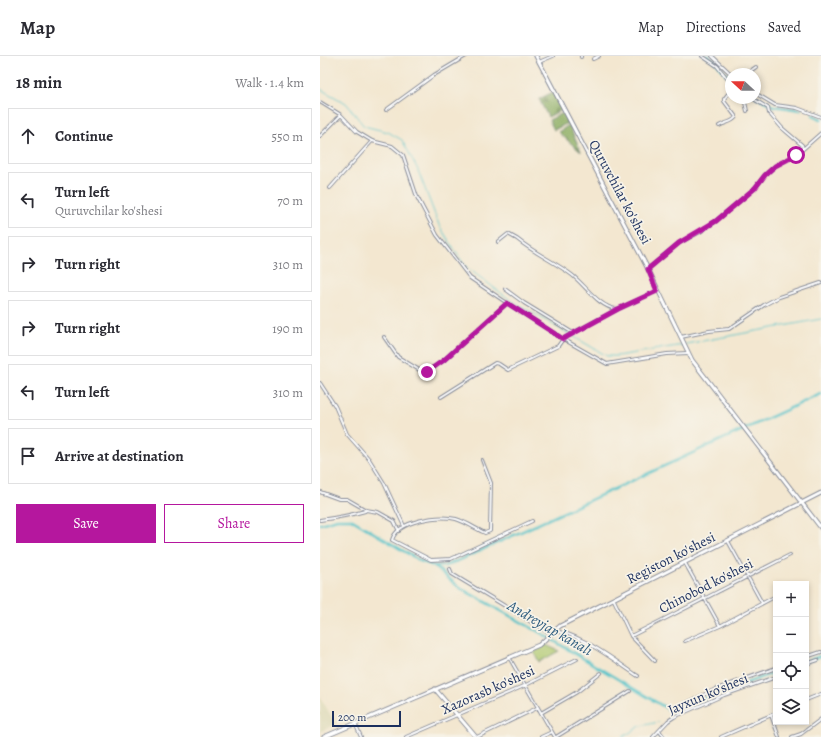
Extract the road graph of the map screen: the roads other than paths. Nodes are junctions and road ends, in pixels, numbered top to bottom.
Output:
1 (466, 56) edge
2 (536, 56) edge
3 (553, 56) edge
4 (599, 56) edge
5 (702, 56) edge
6 (712, 56) edge
7 (593, 59) dead end
8 (539, 62) junction
9 (725, 68) edge
10 (725, 76) edge
11 (761, 97) edge
12 (320, 102) edge
13 (726, 104) edge
14 (746, 104) edge
15 (761, 104) edge
16 (386, 110) dead end
17 (747, 110) dead end
18 (341, 115) junction
19 (821, 117) edge
20 (719, 126) dead end
21 (821, 133) edge
22 (320, 136) edge
23 (372, 141) junction
24 (803, 149) junction
25 (330, 188) dead end
26 (498, 242) dead end
27 (648, 269) junction
28 (821, 283) edge
29 (505, 289) dead end
30 (657, 291) junction
31 (507, 303) junction
32 (618, 309) junction
33 (573, 333) junction
34 (384, 337) dead end
35 (681, 338) junction
36 (563, 339) junction
37 (688, 353) junction
38 (320, 383) edge
39 (442, 397) dead end
40 (482, 460) dead end
41 (320, 492) edge
42 (821, 493) edge
43 (803, 503) junction
44 (366, 510) junction
45 (320, 520) edge
46 (532, 521) dead end
47 (404, 526) junction
48 (821, 528) edge
49 (399, 531) junction
50 (728, 541) junction
51 (790, 555) dead end
52 (685, 563) junction
53 (450, 569) dead end
54 (748, 576) junction
55 (773, 598) edge
56 (704, 599) junction
57 (614, 600) junction
58 (762, 604) junction
59 (720, 626) junction
60 (552, 632) junction
61 (632, 636) junction
62 (685, 641) dead end
63 (821, 652) edge
64 (809, 656) edge
65 (510, 659) junction
66 (577, 659) dead end
67 (818, 660) dead end
68 (655, 661) dead end
69 (809, 663) edge
70 (773, 669) edge
71 (601, 673) dead end
72 (638, 676) dead end
73 (773, 678) edge
74 (524, 686) junction
75 (435, 689) junction
76 (630, 691) dead end
77 (821, 694) edge
78 (809, 699) edge
79 (682, 705) dead end
80 (537, 708) junction
81 (541, 713) junction
82 (456, 715) junction
83 (771, 715) joint
84 (821, 719) edge
85 (355, 723) junction
86 (552, 732) junction
87 (660, 732) junction
88 (324, 737) edge
89 (361, 737) edge
90 (406, 737) edge
91 (477, 737) edge
92 (541, 737) edge
93 (556, 737) edge
94 (653, 737) edge
95 (664, 737) edge
96 (721, 737) edge
97 (779, 737) edge
98 (792, 737) edge

1 - 16 street
2 - 8 street, Quruvchilar ko'shesi
3 - 8 street
4 - 7 street
5 - 10 street
6 - 9 street
8 - 27 street, Quruvchilar ko'shesi
11 - 19 street
12 - 18 street
13 - 20 street
14 - 17 street
15 - 24 street
18 - 22 street
18 - 23 street
21 - 24 street
23 - 25 street
23 - 31 street
24 - 27 street
26 - 32 street
27 - 30 street, Quruvchilar ko'shesi
28 - 35 street
29 - 33 street
30 - 32 street
30 - 35 street, Quruvchilar ko'shesi
31 - 34 street
31 - 36 street
32 - 33 street
33 - 36 street
35 - 37 street, Quruvchilar ko'shesi
36 - 37 street
36 - 39 street
37 - 43 street, Quruvchilar ko'shesi
38 - 47 street
40 - 47 street
41 - 44 street
42 - 43 street, Registon ko'shesi
43 - 48 street, Quruvchilar ko'shesi
43 - 50 street, Registon ko'shesi
44 - 45 street
44 - 49 street
46 - 49 street
47 - 49 street
50 - 52 street, Registon ko'shesi
50 - 54 street
51 - 54 street, Chinobod ko'shesi
52 - 56 street
52 - 57 street, Registon ko'shesi
53 - 60 street
54 - 56 street, Chinobod ko'shesi
54 - 58 street
55 - 58 street
56 - 59 street
56 - 61 street, Chinobod ko'shesi
57 - 60 street, Registon ko'shesi
57 - 61 street
58 - 59 street
59 - 62 street
60 - 65 street
60 - 72 street
61 - 68 street
63 - 64 street
65 - 74 street
65 - 75 street
66 - 74 street, Xazorasb ko'shesi
67 - 69 street
70 - 79 street
71 - 81 street
73 - 87 street, Jayxun ko'shesi
74 - 80 street
74 - 82 street, Xazorasb ko'shesi
75 - 82 street
75 - 85 street
76 - 93 street
77 - 78 street
80 - 81 street
80 - 91 street
81 - 86 street
82 - 90 street, Xazorasb ko'shesi
82 - 91 street
83 - 96 street
83 - 97 street
84 - 98 street
85 - 88 street
85 - 89 street
86 - 92 street
86 - 93 street
87 - 94 street, Jayxun ko'shesi
87 - 95 street

